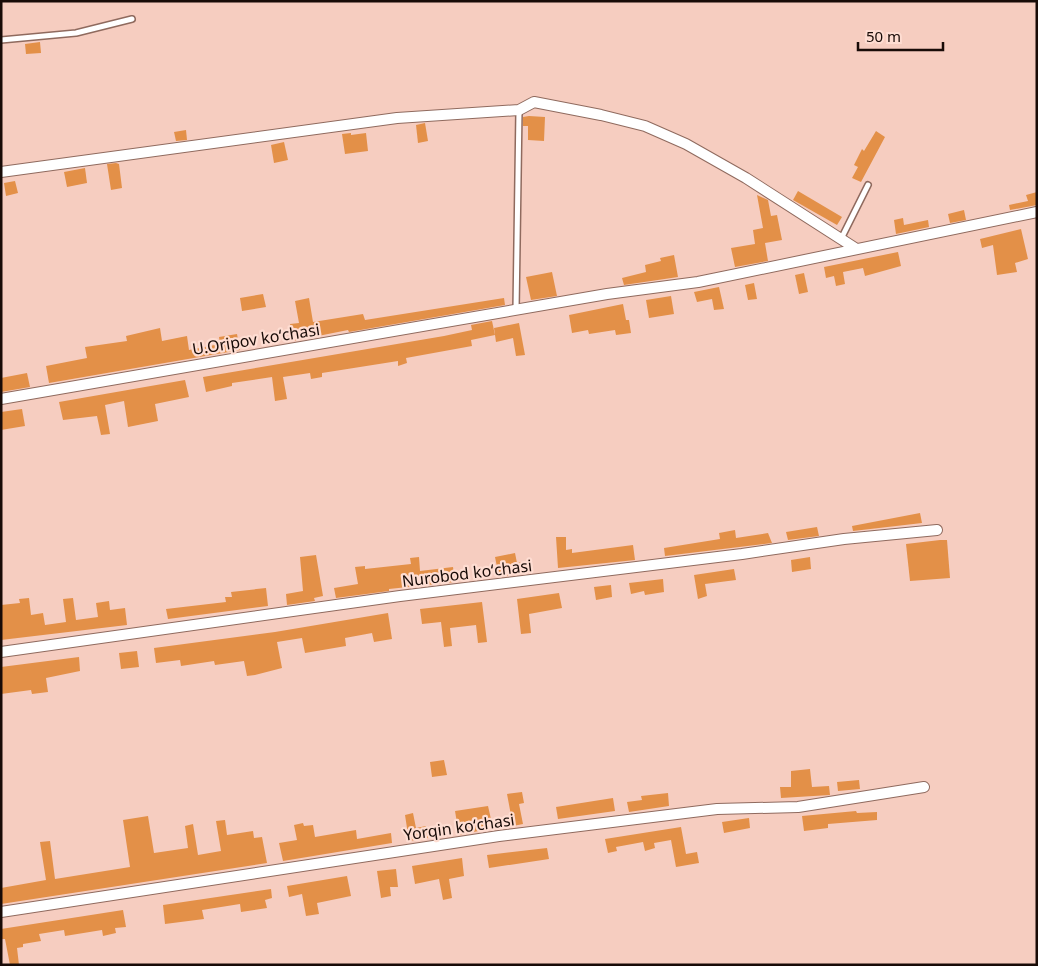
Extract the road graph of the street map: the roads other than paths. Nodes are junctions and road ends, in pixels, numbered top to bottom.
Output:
1 (132, 19) dead end
2 (1, 40) edge
3 (520, 110) junction
4 (1, 172) edge
5 (868, 185) dead end
6 (1037, 212) edge
7 (841, 239) junction
8 (855, 248) junction
9 (516, 311) junction
10 (1, 399) edge
11 (937, 530) dead end
12 (1, 652) edge
13 (924, 788) dead end
14 (1, 912) edge

1 - 2 lane
3 - 4 street
3 - 7 street
3 - 9 lane
5 - 7 lane
6 - 8 street, U.Oripov koʻchasi
7 - 8 street
8 - 9 street, U.Oripov koʻchasi
9 - 10 street, U.Oripov koʻchasi
11 - 12 street, Nurobod koʻchasi
13 - 14 street, Yorqin koʻchasi

